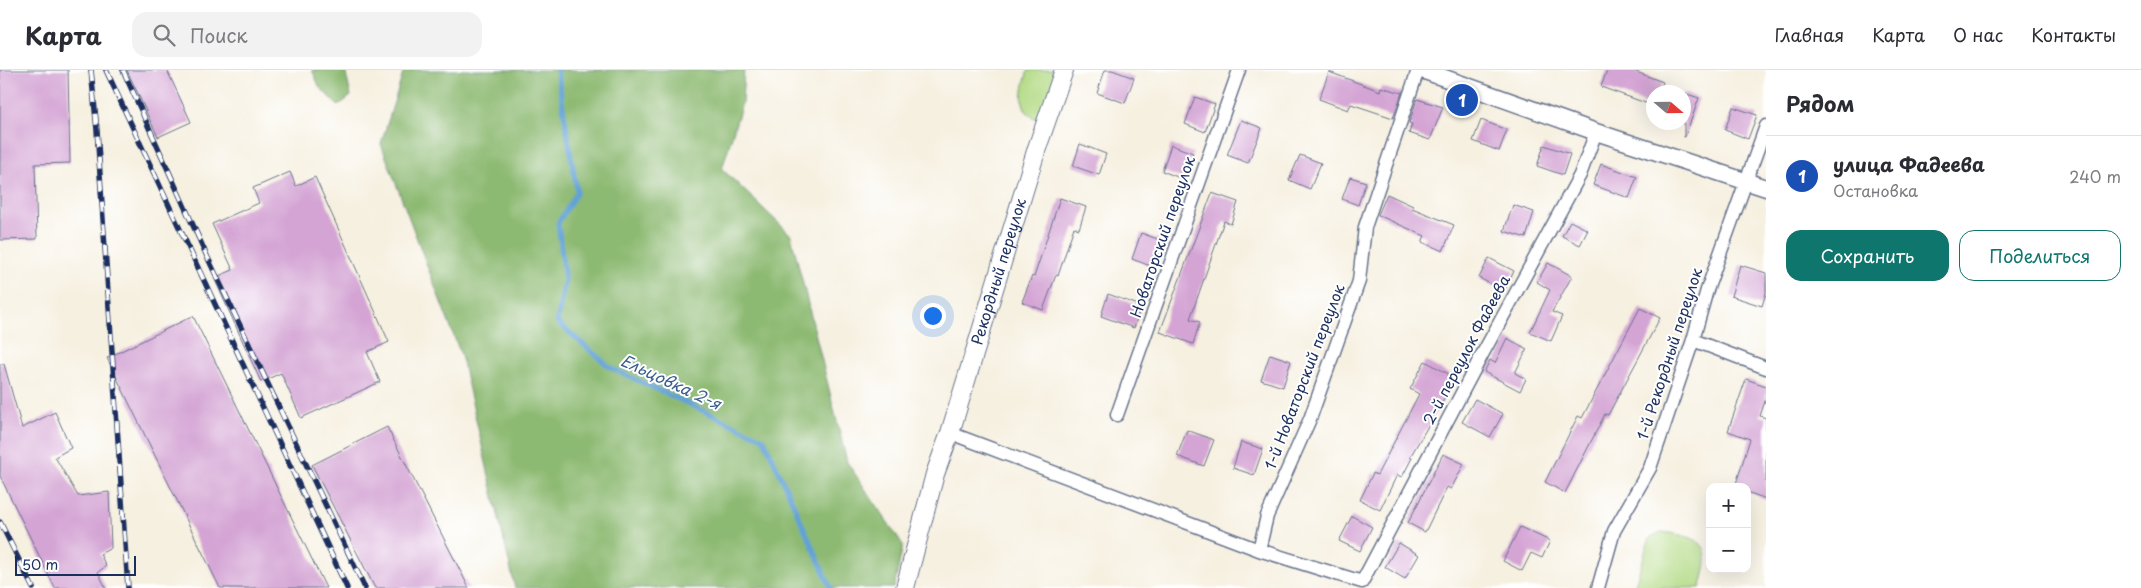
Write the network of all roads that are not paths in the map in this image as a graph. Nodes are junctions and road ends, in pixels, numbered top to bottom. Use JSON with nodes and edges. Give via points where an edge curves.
{"nodes":[{"id":1,"x":1064,"y":70,"type":"edge"},
{"id":2,"x":1240,"y":70,"type":"edge"},
{"id":3,"x":1418,"y":70,"type":"edge"},
{"id":4,"x":1422,"y":70,"type":"edge"},
{"id":5,"x":1766,"y":126,"type":"edge"},
{"id":6,"x":1596,"y":132,"type":"junction"},
{"id":7,"x":1746,"y":181,"type":"junction"},
{"id":8,"x":1766,"y":188,"type":"edge"},
{"id":9,"x":1693,"y":340,"type":"junction"},
{"id":10,"x":1766,"y":368,"type":"edge"},
{"id":11,"x":1118,"y":415,"type":"dead end"},
{"id":12,"x":950,"y":434,"type":"junction"},
{"id":13,"x":1259,"y":550,"type":"junction"},
{"id":14,"x":905,"y":588,"type":"edge"},
{"id":15,"x":1598,"y":588,"type":"edge"}],
"edges":[{"from":1,"to":12,"type":"main road","name":"Рекордный переулок"},
{"from":2,"to":11,"type":"street","name":"Новаторский переулок"},
{"from":3,"to":13,"type":"street","name":"1-й Новаторский переулок","via":[[1365,227],[1359,281],[1310,419],[1268,516]]},
{"from":4,"to":6,"type":"street"},
{"from":5,"to":7,"type":"street","name":"1-й Рекордный переулок"},
{"from":6,"to":7,"type":"street"},
{"from":6,"to":13,"type":"street","name":"2-й переулок Фадеева","via":[[1580,175],[1362,582]]},
{"from":7,"to":8,"type":"street"},
{"from":7,"to":9,"type":"street","name":"1-й Рекордный переулок","via":[[1707,290]]},
{"from":9,"to":10,"type":"street"},
{"from":9,"to":15,"type":"street","name":"1-й Рекордный переулок","via":[[1650,468],[1614,531]]},
{"from":12,"to":13,"type":"street"},
{"from":12,"to":14,"type":"main road","name":"Рекордный переулок","via":[[935,474]]}]}
